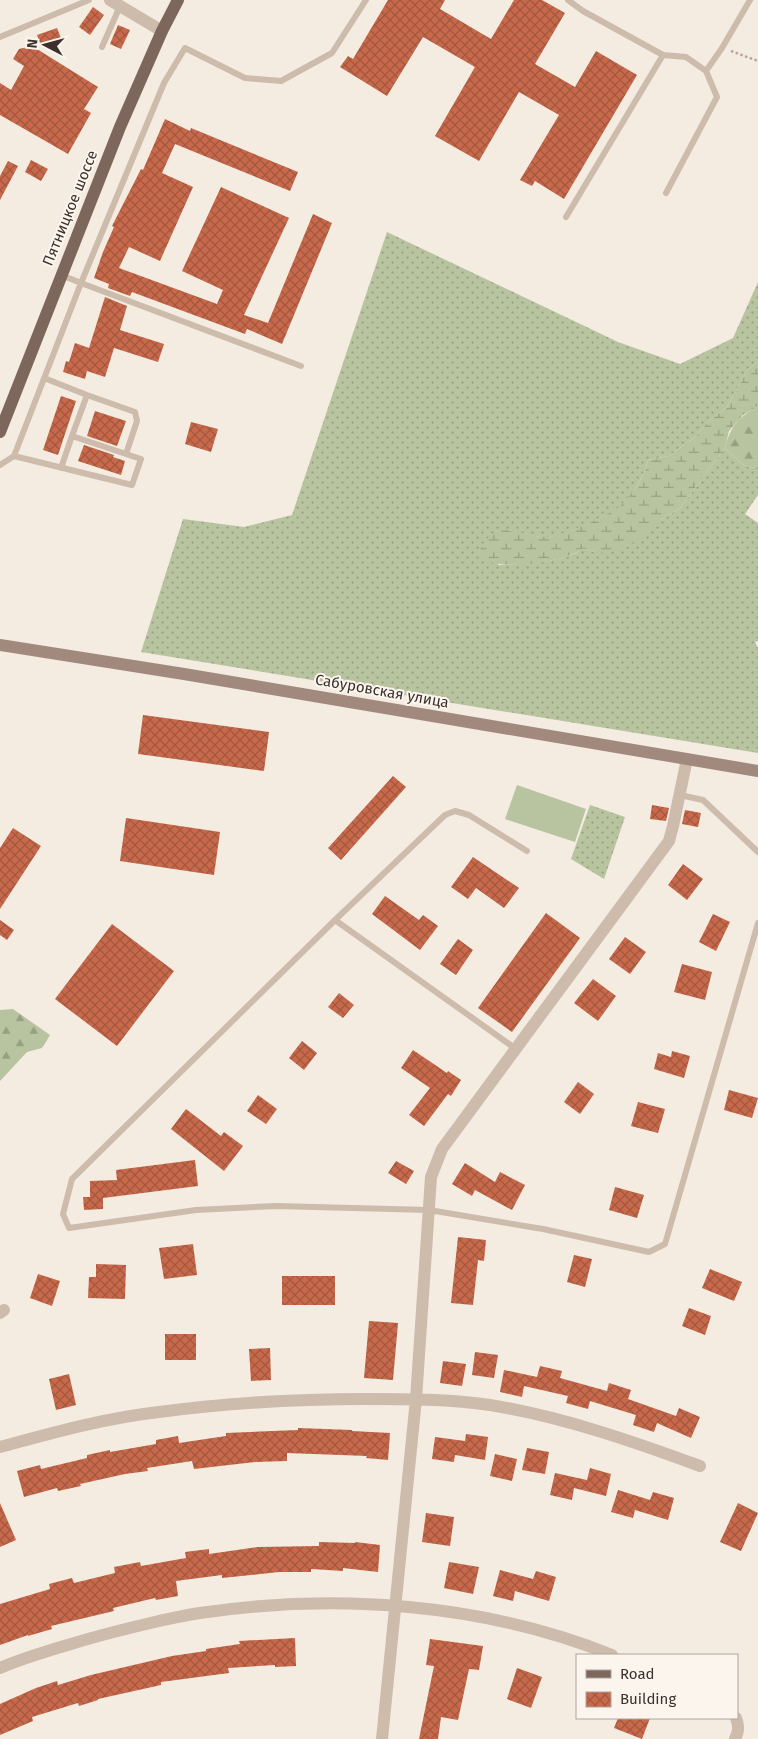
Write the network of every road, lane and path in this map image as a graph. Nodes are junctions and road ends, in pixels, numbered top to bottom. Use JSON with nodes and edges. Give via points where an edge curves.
{"nodes":[{"id":1,"x":89,"y":0,"type":"edge"},
{"id":2,"x":178,"y":0,"type":"edge"},
{"id":3,"x":366,"y":0,"type":"edge"},
{"id":4,"x":568,"y":0,"type":"edge"},
{"id":5,"x":750,"y":0,"type":"edge"},
{"id":6,"x":115,"y":3,"type":"edge"},
{"id":7,"x":162,"y":31,"type":"junction"},
{"id":8,"x":0,"y":37,"type":"edge"},
{"id":9,"x":102,"y":47,"type":"dead end"},
{"id":10,"x":722,"y":48,"type":"junction"},
{"id":11,"x":663,"y":54,"type":"junction"},
{"id":12,"x":758,"y":61,"type":"edge"},
{"id":13,"x":706,"y":71,"type":"junction"},
{"id":14,"x":666,"y":194,"type":"dead end"},
{"id":15,"x":566,"y":217,"type":"dead end"},
{"id":16,"x":61,"y":276,"type":"junction"},
{"id":17,"x":81,"y":283,"type":"junction"},
{"id":18,"x":301,"y":366,"type":"dead end"},
{"id":19,"x":44,"y":378,"type":"junction"},
{"id":20,"x":87,"y":395,"type":"junction"},
{"id":21,"x":0,"y":432,"type":"edge"},
{"id":22,"x":72,"y":436,"type":"junction"},
{"id":23,"x":126,"y":454,"type":"junction"},
{"id":24,"x":14,"y":456,"type":"junction"},
{"id":25,"x":0,"y":465,"type":"edge"},
{"id":26,"x":61,"y":468,"type":"junction"},
{"id":27,"x":0,"y":645,"type":"edge"},
{"id":28,"x":687,"y":759,"type":"junction"},
{"id":29,"x":758,"y":771,"type":"edge"},
{"id":30,"x":680,"y":795,"type":"junction"},
{"id":31,"x":527,"y":851,"type":"dead end"},
{"id":32,"x":758,"y":852,"type":"edge"},
{"id":33,"x":335,"y":920,"type":"junction"},
{"id":34,"x":758,"y":923,"type":"edge"},
{"id":35,"x":516,"y":1049,"type":"junction"},
{"id":36,"x":430,"y":1210,"type":"junction"},
{"id":37,"x":416,"y":1399,"type":"junction"},
{"id":38,"x":0,"y":1447,"type":"edge"},
{"id":39,"x":700,"y":1466,"type":"dead end"},
{"id":40,"x":394,"y":1606,"type":"junction"},
{"id":41,"x":609,"y":1654,"type":"edge"},
{"id":42,"x":0,"y":1668,"type":"edge"},
{"id":43,"x":736,"y":1719,"type":"edge"},
{"id":44,"x":382,"y":1739,"type":"edge"},
{"id":45,"x":735,"y":1739,"type":"edge"}],
"edges":[{"from":1,"to":8,"type":"lane"},
{"from":2,"to":7,"type":"main road","name":"Пятницкое шоссе"},
{"from":3,"to":17,"type":"lane","via":[[332,53],[282,81],[244,78],[186,48],[164,84]]},
{"from":4,"to":11,"type":"lane"},
{"from":5,"to":10,"type":"lane"},
{"from":6,"to":7,"type":"street"},
{"from":6,"to":9,"type":"lane"},
{"from":7,"to":16,"type":"main road","name":"Пятницкое шоссе"},
{"from":10,"to":12,"type":"path"},
{"from":10,"to":13,"type":"lane"},
{"from":11,"to":13,"type":"lane","via":[[686,57]]},
{"from":11,"to":15,"type":"lane"},
{"from":13,"to":14,"type":"lane","via":[[718,97]]},
{"from":16,"to":17,"type":"lane"},
{"from":16,"to":21,"type":"main road","name":"Пятницкое шоссе"},
{"from":17,"to":18,"type":"lane"},
{"from":17,"to":19,"type":"lane"},
{"from":19,"to":20,"type":"lane"},
{"from":19,"to":24,"type":"lane"},
{"from":20,"to":22,"type":"lane"},
{"from":20,"to":23,"type":"lane","via":[[135,412],[137,421]]},
{"from":22,"to":23,"type":"lane"},
{"from":22,"to":26,"type":"lane"},
{"from":23,"to":26,"type":"lane","via":[[141,459],[132,485]]},
{"from":24,"to":25,"type":"lane"},
{"from":24,"to":26,"type":"lane"},
{"from":27,"to":28,"type":"street","name":"Сабуровская улица"},
{"from":28,"to":29,"type":"street","name":"Сабуровская улица"},
{"from":28,"to":30,"type":"street"},
{"from":30,"to":32,"type":"lane","via":[[703,800]]},
{"from":30,"to":35,"type":"street","via":[[669,841]]},
{"from":31,"to":33,"type":"lane","via":[[468,815],[455,811],[445,815]]},
{"from":33,"to":35,"type":"lane"},
{"from":33,"to":36,"type":"lane","via":[[72,1179],[63,1214],[69,1228],[196,1210],[276,1206]]},
{"from":34,"to":36,"type":"lane","via":[[665,1244],[649,1252],[543,1229]]},
{"from":35,"to":36,"type":"street","via":[[442,1149],[432,1177]]},
{"from":36,"to":37,"type":"street"},
{"from":37,"to":38,"type":"street","via":[[327,1399],[157,1412],[87,1424]]},
{"from":37,"to":39,"type":"street","via":[[489,1405],[573,1423]]},
{"from":37,"to":40,"type":"street"},
{"from":40,"to":41,"type":"street","via":[[516,1625]]},
{"from":40,"to":42,"type":"street","via":[[290,1604],[199,1613],[105,1633]]},
{"from":40,"to":44,"type":"street"},
{"from":43,"to":45,"type":"street","via":[[739,1725]]}]}
